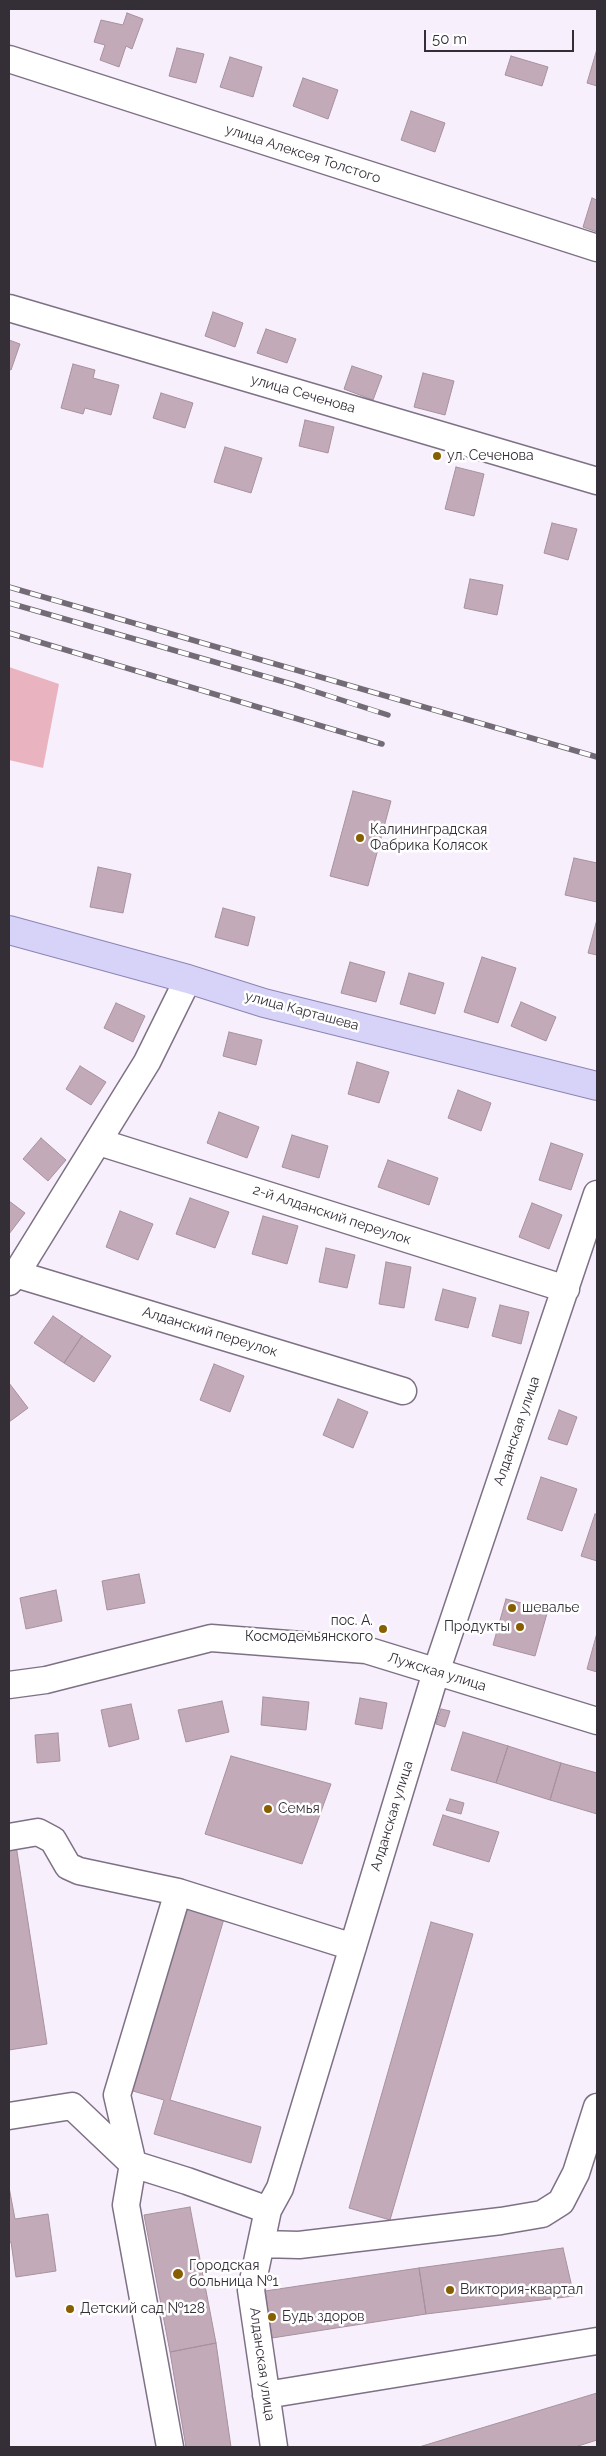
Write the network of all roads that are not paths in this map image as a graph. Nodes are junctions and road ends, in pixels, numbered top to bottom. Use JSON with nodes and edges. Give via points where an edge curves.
{"nodes":[{"id":1,"x":9,"y":59,"type":"edge"},
{"id":2,"x":597,"y":248,"type":"edge"},
{"id":3,"x":9,"y":308,"type":"edge"},
{"id":4,"x":597,"y":481,"type":"edge"},
{"id":5,"x":9,"y":930,"type":"edge"},
{"id":6,"x":188,"y":979,"type":"junction"},
{"id":7,"x":597,"y":1086,"type":"edge"},
{"id":8,"x":99,"y":1142,"type":"junction"},
{"id":9,"x":597,"y":1194,"type":"edge"},
{"id":10,"x":13,"y":1278,"type":"edge"},
{"id":11,"x":566,"y":1289,"type":"junction"},
{"id":12,"x":403,"y":1391,"type":"dead end"},
{"id":13,"x":436,"y":1672,"type":"junction"},
{"id":14,"x":9,"y":1685,"type":"edge"},
{"id":15,"x":597,"y":1721,"type":"edge"},
{"id":16,"x":9,"y":1837,"type":"edge"},
{"id":17,"x":178,"y":1892,"type":"junction"},
{"id":18,"x":353,"y":1947,"type":"junction"},
{"id":19,"x":597,"y":2107,"type":"edge"},
{"id":20,"x":9,"y":2116,"type":"edge"},
{"id":21,"x":133,"y":2164,"type":"junction"},
{"id":22,"x":268,"y":2210,"type":"junction"},
{"id":23,"x":261,"y":2244,"type":"junction"},
{"id":24,"x":597,"y":2342,"type":"edge"},
{"id":25,"x":266,"y":2395,"type":"junction"},
{"id":26,"x":170,"y":2447,"type":"edge"},
{"id":27,"x":274,"y":2447,"type":"edge"}],
"edges":[{"from":1,"to":2,"type":"street","name":"улица Алексея Толстого"},
{"from":3,"to":4,"type":"street","name":"улица Сеченова"},
{"from":5,"to":6,"type":"main road","name":"улица Карташева"},
{"from":6,"to":7,"type":"main road","name":"улица Карташева","via":[[264,1003]]},
{"from":6,"to":8,"type":"street","via":[[147,1062]]},
{"from":8,"to":10,"type":"street"},
{"from":8,"to":11,"type":"street","name":"2-й Алданский переулок"},
{"from":9,"to":11,"type":"street","name":"Алданская улица"},
{"from":10,"to":12,"type":"street","name":"Алданский переулок"},
{"from":11,"to":13,"type":"street","name":"Алданская улица"},
{"from":13,"to":14,"type":"street","name":"Лужская улица","via":[[366,1650],[211,1638],[46,1680]]},
{"from":13,"to":15,"type":"street","name":"Лужская улица"},
{"from":13,"to":18,"type":"street","name":"Алданская улица"},
{"from":16,"to":17,"type":"street","via":[[38,1832],[53,1840],[68,1866]]},
{"from":17,"to":18,"type":"street"},
{"from":17,"to":21,"type":"street","via":[[117,2095]]},
{"from":18,"to":22,"type":"street","name":"Алданская улица","via":[[280,2188]]},
{"from":19,"to":23,"type":"street","via":[[576,2173],[565,2195],[561,2202],[542,2214],[299,2245]]},
{"from":20,"to":21,"type":"street","via":[[72,2106]]},
{"from":21,"to":22,"type":"street"},
{"from":21,"to":26,"type":"street","via":[[126,2205]]},
{"from":22,"to":23,"type":"street","name":"Алданская улица"},
{"from":23,"to":25,"type":"street","name":"Алданская улица","via":[[251,2290]]},
{"from":24,"to":25,"type":"street"},
{"from":25,"to":27,"type":"street","name":"Алданская улица"}]}
